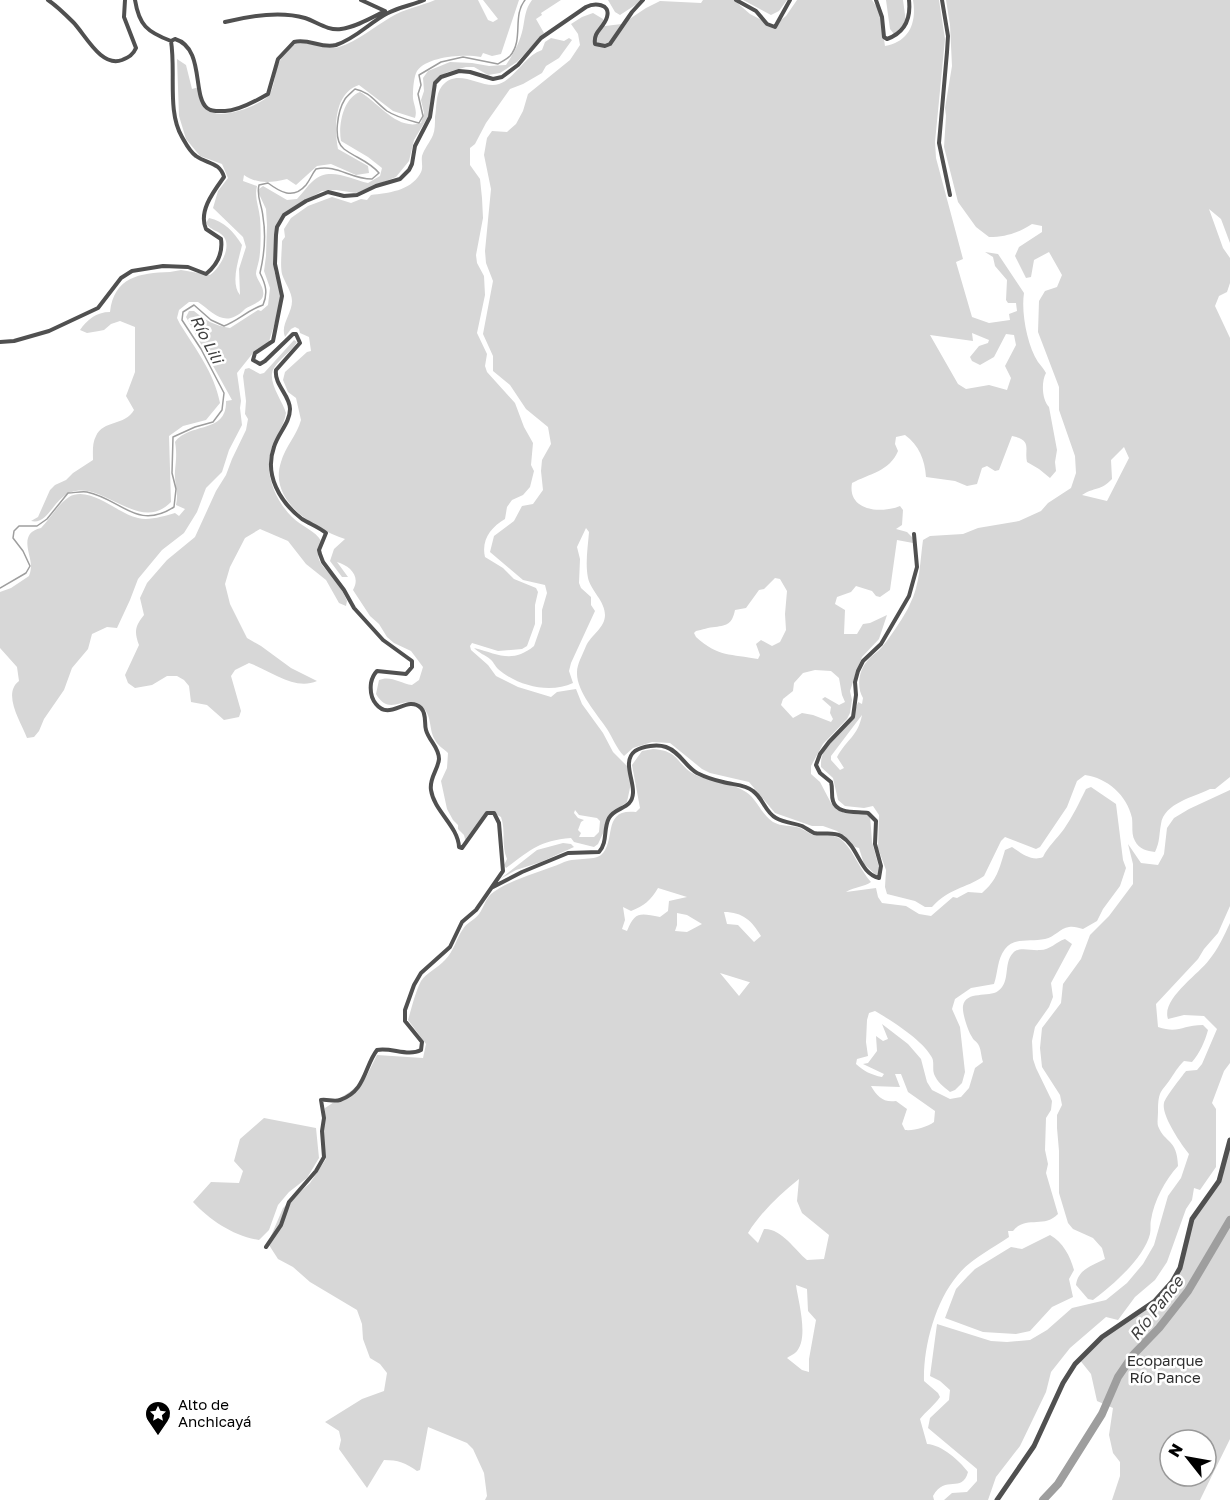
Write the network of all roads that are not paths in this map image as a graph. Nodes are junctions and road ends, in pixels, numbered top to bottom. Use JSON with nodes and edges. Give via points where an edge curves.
{"nodes":[{"id":1,"x":48,"y":0,"type":"edge"},
{"id":2,"x":125,"y":0,"type":"edge"},
{"id":3,"x":135,"y":0,"type":"edge"},
{"id":4,"x":361,"y":0,"type":"edge"},
{"id":5,"x":424,"y":0,"type":"edge"},
{"id":6,"x":643,"y":0,"type":"edge"},
{"id":7,"x":736,"y":0,"type":"edge"},
{"id":8,"x":790,"y":0,"type":"edge"},
{"id":9,"x":876,"y":0,"type":"edge"},
{"id":10,"x":909,"y":0,"type":"edge"},
{"id":11,"x":942,"y":0,"type":"edge"},
{"id":12,"x":386,"y":12,"type":"junction"},
{"id":13,"x":225,"y":22,"type":"dead end"},
{"id":14,"x":171,"y":41,"type":"junction"},
{"id":15,"x":950,"y":195,"type":"dead end"},
{"id":16,"x":0,"y":342,"type":"edge"},
{"id":17,"x":914,"y":534,"type":"dead end"},
{"id":18,"x":491,"y":889,"type":"junction"},
{"id":19,"x":1230,"y":1140,"type":"edge"},
{"id":20,"x":266,"y":1247,"type":"dead end"},
{"id":21,"x":997,"y":1500,"type":"edge"}],
"edges":[{"from":1,"to":2,"type":"street","via":[[106,59],[116,62],[130,56],[136,48],[124,17]]},
{"from":3,"to":14,"type":"street","via":[[139,18],[149,31]]},
{"from":4,"to":12,"type":"street"},
{"from":5,"to":12,"type":"street"},
{"from":6,"to":18,"type":"street","via":[[605,46],[595,44],[595,36],[608,13],[605,7],[593,4],[541,38],[502,77],[493,80],[459,71],[441,77],[435,83],[430,117],[414,146],[412,164],[405,175],[357,195],[328,192],[284,215],[276,235],[275,264],[282,296],[273,341],[253,357],[260,364],[293,334],[298,337],[300,343],[276,370],[290,411],[273,449],[271,473],[281,499],[326,533],[320,554],[354,608],[383,640],[412,661],[406,674],[377,671],[370,690],[378,708],[385,712],[407,705],[420,707],[424,712],[426,732],[439,757],[431,791],[458,837],[460,848],[487,813],[494,813],[497,818],[504,866]]},
{"from":7,"to":8,"type":"street","via":[[756,11],[771,27],[775,27]]},
{"from":9,"to":10,"type":"street","via":[[887,39],[907,24]]},
{"from":11,"to":15,"type":"street","via":[[948,36],[939,143]]},
{"from":12,"to":13,"type":"street","via":[[339,30],[306,18],[286,16]]},
{"from":12,"to":14,"type":"street","via":[[364,32],[338,44],[294,42],[278,59],[268,94],[231,111],[207,109],[191,53],[179,40]]},
{"from":14,"to":16,"type":"street","via":[[175,122],[193,154],[214,163],[224,173],[203,215],[206,229],[222,243],[214,266],[206,274],[188,267],[132,271],[121,278],[102,306],[49,331]]},
{"from":17,"to":18,"type":"street","via":[[917,567],[909,596],[881,644],[858,671],[853,717],[825,748],[816,765],[819,773],[831,782],[836,805],[846,812],[868,813],[876,821],[879,878],[867,873],[856,852],[841,836],[814,832],[777,818],[749,788],[700,774],[668,748],[650,746],[636,750],[630,757],[627,764],[632,801],[609,818],[605,843],[599,852],[568,853]]},
{"from":18,"to":20,"type":"street","via":[[462,922],[450,947],[421,973],[414,985],[404,1015],[407,1026],[422,1042],[421,1050],[377,1050],[363,1082],[350,1095],[334,1101],[321,1100],[324,1157],[289,1202],[281,1225]]},
{"from":19,"to":21,"type":"street","via":[[1219,1181],[1192,1219],[1180,1268],[1172,1282],[1155,1301],[1110,1331],[1075,1364],[1034,1446]]}]}
